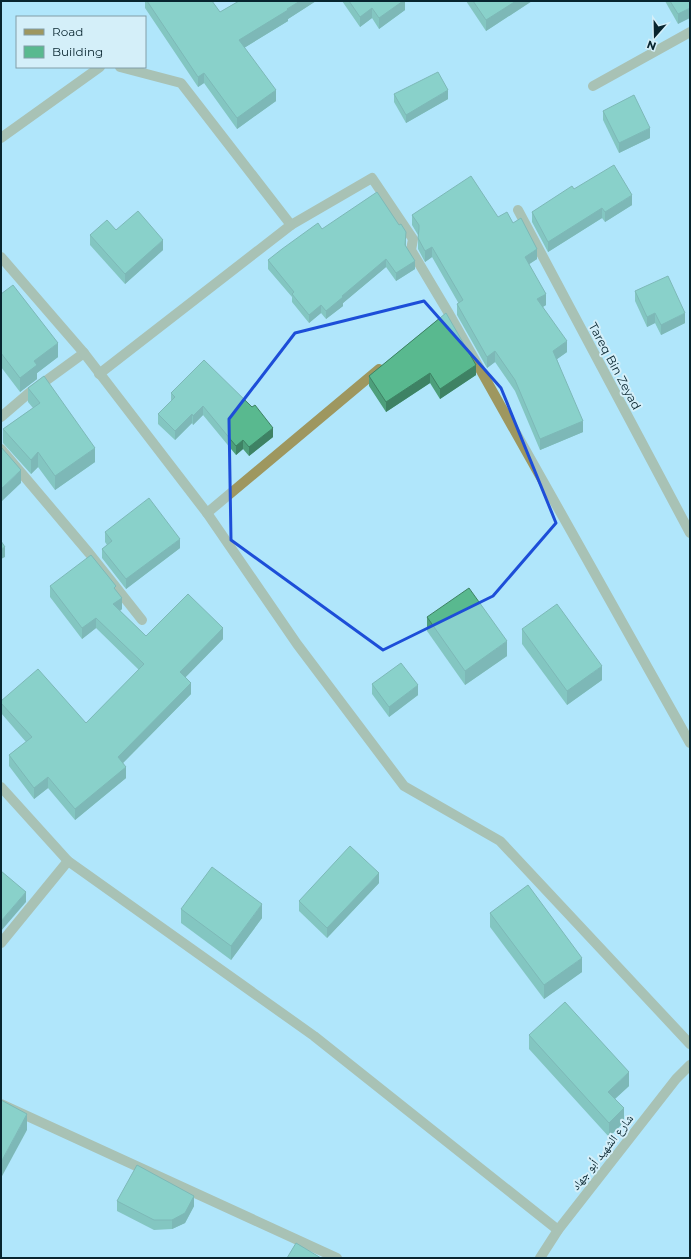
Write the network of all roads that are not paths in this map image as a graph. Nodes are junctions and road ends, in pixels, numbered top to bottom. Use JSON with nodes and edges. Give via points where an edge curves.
{"nodes":[{"id":1,"x":690,"y":32,"type":"edge"},
{"id":2,"x":99,"y":68,"type":"edge"},
{"id":3,"x":124,"y":68,"type":"edge"},
{"id":4,"x":593,"y":86,"type":"dead end"},
{"id":5,"x":1,"y":138,"type":"edge"},
{"id":6,"x":518,"y":210,"type":"dead end"},
{"id":7,"x":291,"y":225,"type":"junction"},
{"id":8,"x":1,"y":256,"type":"edge"},
{"id":9,"x":84,"y":353,"type":"junction"},
{"id":10,"x":388,"y":362,"type":"edge"},
{"id":11,"x":99,"y":374,"type":"junction"},
{"id":12,"x":1,"y":417,"type":"edge"},
{"id":13,"x":1,"y":449,"type":"edge"},
{"id":14,"x":207,"y":513,"type":"junction"},
{"id":15,"x":690,"y":533,"type":"edge"},
{"id":16,"x":142,"y":620,"type":"dead end"},
{"id":17,"x":690,"y":743,"type":"edge"},
{"id":18,"x":1,"y":786,"type":"edge"},
{"id":19,"x":68,"y":861,"type":"junction"},
{"id":20,"x":1,"y":943,"type":"edge"},
{"id":21,"x":690,"y":1044,"type":"edge"},
{"id":22,"x":690,"y":1065,"type":"edge"},
{"id":23,"x":1,"y":1104,"type":"edge"},
{"id":24,"x":558,"y":1230,"type":"junction"},
{"id":25,"x":337,"y":1258,"type":"edge"},
{"id":26,"x":540,"y":1258,"type":"edge"}],
"edges":[{"from":1,"to":4,"type":"street"},
{"from":2,"to":5,"type":"street"},
{"from":3,"to":7,"type":"street","via":[[181,83]]},
{"from":6,"to":15,"type":"street","name":"Tareq Bin Zeyad"},
{"from":7,"to":11,"type":"street"},
{"from":7,"to":17,"type":"street","via":[[372,178],[413,239],[411,250],[445,314]]},
{"from":8,"to":9,"type":"street"},
{"from":9,"to":11,"type":"street"},
{"from":9,"to":12,"type":"street"},
{"from":10,"to":14,"type":"street"},
{"from":11,"to":14,"type":"street"},
{"from":13,"to":16,"type":"street"},
{"from":14,"to":21,"type":"street","via":[[297,644],[404,786],[500,841]]},
{"from":18,"to":19,"type":"street"},
{"from":19,"to":20,"type":"street"},
{"from":19,"to":24,"type":"street","via":[[314,1036]]},
{"from":22,"to":24,"type":"street","name":"شارع الشهيد أبو جهاد","via":[[676,1078]]},
{"from":23,"to":25,"type":"street"},
{"from":24,"to":26,"type":"street","name":"شارع الشهيد أبو جهاد"}]}
